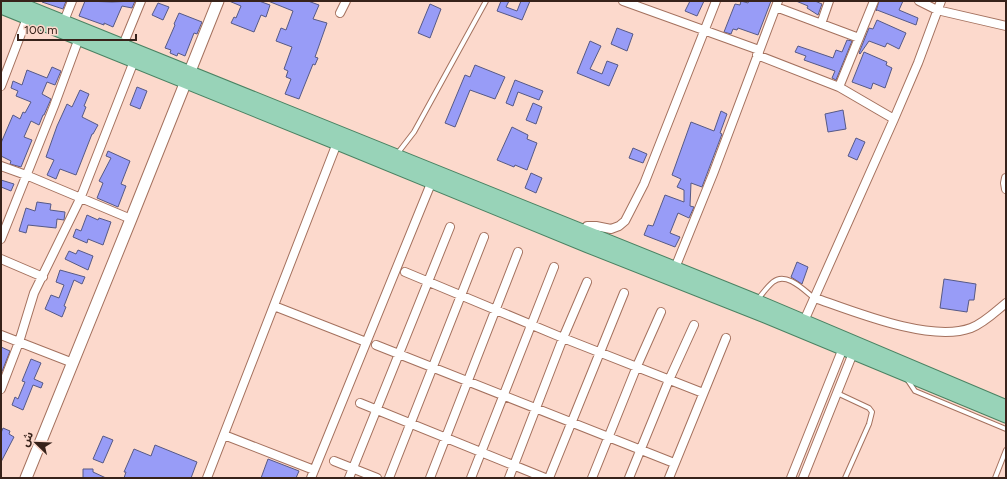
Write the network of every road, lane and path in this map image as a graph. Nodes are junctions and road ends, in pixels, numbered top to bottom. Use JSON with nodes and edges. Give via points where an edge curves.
{"nodes":[{"id":1,"x":12,"y":1,"type":"edge"},
{"id":2,"x":72,"y":1,"type":"edge"},
{"id":3,"x":141,"y":1,"type":"edge"},
{"id":4,"x":218,"y":1,"type":"edge"},
{"id":5,"x":346,"y":1,"type":"edge"},
{"id":6,"x":486,"y":1,"type":"edge"},
{"id":7,"x":623,"y":1,"type":"edge"},
{"id":8,"x":716,"y":1,"type":"edge"},
{"id":9,"x":829,"y":1,"type":"edge"},
{"id":10,"x":874,"y":1,"type":"edge"},
{"id":11,"x":919,"y":1,"type":"edge"},
{"id":12,"x":941,"y":1,"type":"edge"},
{"id":13,"x":777,"y":4,"type":"edge"},
{"id":14,"x":1,"y":7,"type":"edge"},
{"id":15,"x":937,"y":10,"type":"junction"},
{"id":16,"x":340,"y":12,"type":"dead end"},
{"id":17,"x":27,"y":18,"type":"junction"},
{"id":18,"x":64,"y":21,"type":"junction"},
{"id":19,"x":821,"y":24,"type":"junction"},
{"id":20,"x":1006,"y":26,"type":"edge"},
{"id":21,"x":705,"y":32,"type":"junction"},
{"id":22,"x":79,"y":38,"type":"junction"},
{"id":23,"x":858,"y":38,"type":"junction"},
{"id":24,"x":123,"y":45,"type":"junction"},
{"id":25,"x":758,"y":53,"type":"junction"},
{"id":26,"x":134,"y":60,"type":"junction"},
{"id":27,"x":187,"y":77,"type":"junction"},
{"id":28,"x":1,"y":86,"type":"edge"},
{"id":29,"x":839,"y":87,"type":"junction"},
{"id":30,"x":894,"y":119,"type":"junction"},
{"id":31,"x":337,"y":142,"type":"junction"},
{"id":32,"x":396,"y":155,"type":"junction"},
{"id":33,"x":1,"y":166,"type":"edge"},
{"id":34,"x":26,"y":175,"type":"junction"},
{"id":35,"x":1006,"y":178,"type":"edge"},
{"id":36,"x":432,"y":181,"type":"junction"},
{"id":37,"x":1006,"y":189,"type":"edge"},
{"id":38,"x":80,"y":199,"type":"junction"},
{"id":39,"x":131,"y":220,"type":"junction"},
{"id":40,"x":450,"y":227,"type":"dead end"},
{"id":41,"x":484,"y":237,"type":"dead end"},
{"id":42,"x":583,"y":238,"type":"junction"},
{"id":43,"x":1,"y":239,"type":"edge"},
{"id":44,"x":518,"y":252,"type":"dead end"},
{"id":45,"x":1,"y":259,"type":"edge"},
{"id":46,"x":554,"y":267,"type":"dead end"},
{"id":47,"x":675,"y":268,"type":"junction"},
{"id":48,"x":405,"y":272,"type":"dead end"},
{"id":49,"x":43,"y":277,"type":"junction"},
{"id":50,"x":428,"y":282,"type":"junction"},
{"id":51,"x":587,"y":282,"type":"dead end"},
{"id":52,"x":624,"y":293,"type":"dead end"},
{"id":53,"x":460,"y":296,"type":"junction"},
{"id":54,"x":815,"y":298,"type":"junction"},
{"id":55,"x":756,"y":301,"type":"junction"},
{"id":56,"x":1006,"y":304,"type":"edge"},
{"id":57,"x":274,"y":306,"type":"junction"},
{"id":58,"x":495,"y":310,"type":"junction"},
{"id":59,"x":661,"y":312,"type":"dead end"},
{"id":60,"x":804,"y":321,"type":"junction"},
{"id":61,"x":532,"y":324,"type":"junction"},
{"id":62,"x":694,"y":325,"type":"dead end"},
{"id":63,"x":1,"y":335,"type":"edge"},
{"id":64,"x":563,"y":338,"type":"junction"},
{"id":65,"x":726,"y":338,"type":"dead end"},
{"id":66,"x":19,"y":342,"type":"junction"},
{"id":67,"x":366,"y":342,"type":"junction"},
{"id":68,"x":376,"y":345,"type":"dead end"},
{"id":69,"x":848,"y":351,"type":"junction"},
{"id":70,"x":600,"y":352,"type":"junction"},
{"id":71,"x":398,"y":354,"type":"junction"},
{"id":72,"x":73,"y":362,"type":"junction"},
{"id":73,"x":637,"y":366,"type":"junction"},
{"id":74,"x":433,"y":368,"type":"junction"},
{"id":75,"x":903,"y":372,"type":"junction"},
{"id":76,"x":669,"y":380,"type":"junction"},
{"id":77,"x":468,"y":382,"type":"junction"},
{"id":78,"x":1,"y":389,"type":"edge"},
{"id":79,"x":703,"y":393,"type":"junction"},
{"id":80,"x":837,"y":393,"type":"junction"},
{"id":81,"x":503,"y":395,"type":"junction"},
{"id":82,"x":360,"y":402,"type":"dead end"},
{"id":83,"x":1006,"y":406,"type":"edge"},
{"id":84,"x":537,"y":408,"type":"junction"},
{"id":85,"x":377,"y":410,"type":"junction"},
{"id":86,"x":1006,"y":416,"type":"edge"},
{"id":87,"x":571,"y":422,"type":"junction"},
{"id":88,"x":411,"y":423,"type":"junction"},
{"id":89,"x":1006,"y":429,"type":"edge"},
{"id":90,"x":224,"y":435,"type":"junction"},
{"id":91,"x":445,"y":437,"type":"junction"},
{"id":92,"x":608,"y":438,"type":"junction"},
{"id":93,"x":640,"y":450,"type":"junction"},
{"id":94,"x":1006,"y":450,"type":"edge"},
{"id":95,"x":481,"y":452,"type":"junction"},
{"id":96,"x":334,"y":461,"type":"dead end"},
{"id":97,"x":674,"y":463,"type":"junction"},
{"id":98,"x":514,"y":465,"type":"junction"},
{"id":99,"x":353,"y":469,"type":"junction"},
{"id":100,"x":313,"y":474,"type":"edge"},
{"id":101,"x":26,"y":478,"type":"edge"},
{"id":102,"x":207,"y":478,"type":"edge"},
{"id":103,"x":349,"y":478,"type":"edge"},
{"id":104,"x":377,"y":478,"type":"edge"},
{"id":105,"x":389,"y":478,"type":"edge"},
{"id":106,"x":430,"y":478,"type":"edge"},
{"id":107,"x":471,"y":478,"type":"edge"},
{"id":108,"x":509,"y":478,"type":"edge"},
{"id":109,"x":545,"y":478,"type":"edge"},
{"id":110,"x":549,"y":478,"type":"edge"},
{"id":111,"x":592,"y":478,"type":"edge"},
{"id":112,"x":629,"y":478,"type":"edge"},
{"id":113,"x":669,"y":478,"type":"edge"},
{"id":114,"x":791,"y":478,"type":"edge"},
{"id":115,"x":804,"y":478,"type":"edge"},
{"id":116,"x":845,"y":478,"type":"edge"},
{"id":117,"x":995,"y":478,"type":"edge"}],
"edges":[{"from":1,"to":18,"type":"main road"},
{"from":2,"to":18,"type":"street"},
{"from":3,"to":24,"type":"street"},
{"from":4,"to":27,"type":"street"},
{"from":5,"to":16,"type":"street"},
{"from":6,"to":32,"type":"lane","via":[[414,132]]},
{"from":7,"to":21,"type":"street"},
{"from":8,"to":21,"type":"street"},
{"from":9,"to":19,"type":"street"},
{"from":10,"to":23,"type":"street"},
{"from":11,"to":15,"type":"street"},
{"from":12,"to":15,"type":"street"},
{"from":13,"to":19,"type":"street"},
{"from":13,"to":25,"type":"street"},
{"from":14,"to":17,"type":"main road"},
{"from":15,"to":20,"type":"street"},
{"from":15,"to":30,"type":"street"},
{"from":17,"to":22,"type":"main road"},
{"from":17,"to":28,"type":"street"},
{"from":18,"to":24,"type":"main road"},
{"from":19,"to":23,"type":"street"},
{"from":21,"to":25,"type":"street"},
{"from":21,"to":42,"type":"street","via":[[644,184],[625,221],[611,229],[587,226]]},
{"from":22,"to":26,"type":"main road"},
{"from":22,"to":34,"type":"street"},
{"from":23,"to":29,"type":"street"},
{"from":24,"to":27,"type":"main road"},
{"from":25,"to":29,"type":"street"},
{"from":25,"to":47,"type":"street"},
{"from":26,"to":27,"type":"main road"},
{"from":26,"to":38,"type":"street"},
{"from":27,"to":31,"type":"main road"},
{"from":27,"to":32,"type":"main road"},
{"from":27,"to":39,"type":"street"},
{"from":29,"to":30,"type":"street"},
{"from":30,"to":54,"type":"street"},
{"from":31,"to":36,"type":"main road"},
{"from":31,"to":57,"type":"street"},
{"from":32,"to":42,"type":"main road"},
{"from":33,"to":34,"type":"street"},
{"from":34,"to":38,"type":"street"},
{"from":34,"to":43,"type":"street"},
{"from":35,"to":37,"type":"street"},
{"from":36,"to":42,"type":"main road"},
{"from":36,"to":67,"type":"street"},
{"from":38,"to":39,"type":"street"},
{"from":38,"to":49,"type":"street"},
{"from":39,"to":72,"type":"street"},
{"from":40,"to":50,"type":"street"},
{"from":41,"to":53,"type":"street"},
{"from":42,"to":47,"type":"main road"},
{"from":42,"to":69,"type":"main road"},
{"from":44,"to":58,"type":"street"},
{"from":45,"to":49,"type":"street"},
{"from":46,"to":61,"type":"street"},
{"from":47,"to":55,"type":"main road"},
{"from":48,"to":50,"type":"street"},
{"from":49,"to":66,"type":"street","via":[[34,293]]},
{"from":50,"to":53,"type":"street"},
{"from":50,"to":71,"type":"street"},
{"from":51,"to":64,"type":"street"},
{"from":52,"to":70,"type":"street"},
{"from":53,"to":58,"type":"street"},
{"from":53,"to":74,"type":"street"},
{"from":54,"to":55,"type":"lane","via":[[794,282],[782,278],[774,281]]},
{"from":54,"to":56,"type":"street","via":[[874,319],[943,333],[972,328]]},
{"from":54,"to":60,"type":"street"},
{"from":55,"to":60,"type":"main road"},
{"from":57,"to":67,"type":"street"},
{"from":57,"to":90,"type":"street"},
{"from":58,"to":61,"type":"street"},
{"from":58,"to":77,"type":"street"},
{"from":59,"to":73,"type":"street"},
{"from":60,"to":83,"type":"main road"},
{"from":61,"to":64,"type":"street"},
{"from":61,"to":81,"type":"street"},
{"from":62,"to":76,"type":"street"},
{"from":63,"to":66,"type":"street"},
{"from":64,"to":70,"type":"street"},
{"from":64,"to":84,"type":"street"},
{"from":65,"to":79,"type":"street"},
{"from":66,"to":72,"type":"street"},
{"from":66,"to":78,"type":"street"},
{"from":67,"to":100,"type":"street"},
{"from":68,"to":71,"type":"street"},
{"from":69,"to":75,"type":"main road"},
{"from":69,"to":80,"type":"street"},
{"from":69,"to":114,"type":"street"},
{"from":70,"to":73,"type":"street"},
{"from":70,"to":87,"type":"street"},
{"from":71,"to":74,"type":"street"},
{"from":71,"to":85,"type":"street"},
{"from":72,"to":101,"type":"street"},
{"from":73,"to":76,"type":"street"},
{"from":73,"to":92,"type":"street"},
{"from":74,"to":77,"type":"street"},
{"from":74,"to":88,"type":"street"},
{"from":75,"to":86,"type":"main road"},
{"from":75,"to":89,"type":"lane","via":[[915,391]]},
{"from":76,"to":79,"type":"street"},
{"from":76,"to":93,"type":"street"},
{"from":77,"to":81,"type":"street"},
{"from":77,"to":91,"type":"street"},
{"from":79,"to":97,"type":"street"},
{"from":80,"to":115,"type":"street"},
{"from":80,"to":116,"type":"lane","via":[[869,408],[872,412]]},
{"from":81,"to":84,"type":"street"},
{"from":81,"to":95,"type":"street"},
{"from":82,"to":85,"type":"street"},
{"from":84,"to":87,"type":"street"},
{"from":84,"to":98,"type":"street"},
{"from":85,"to":88,"type":"street"},
{"from":85,"to":99,"type":"street"},
{"from":87,"to":92,"type":"street"},
{"from":87,"to":110,"type":"street"},
{"from":88,"to":91,"type":"street"},
{"from":88,"to":105,"type":"street"},
{"from":90,"to":100,"type":"street"},
{"from":90,"to":102,"type":"street"},
{"from":91,"to":95,"type":"street"},
{"from":91,"to":106,"type":"street"},
{"from":92,"to":93,"type":"street"},
{"from":92,"to":111,"type":"street"},
{"from":93,"to":97,"type":"street"},
{"from":93,"to":112,"type":"street"},
{"from":94,"to":117,"type":"lane"},
{"from":95,"to":98,"type":"street"},
{"from":95,"to":107,"type":"street"},
{"from":96,"to":99,"type":"street"},
{"from":97,"to":113,"type":"street"},
{"from":98,"to":108,"type":"street"},
{"from":98,"to":109,"type":"street"},
{"from":99,"to":103,"type":"street"},
{"from":99,"to":104,"type":"street"}]}
